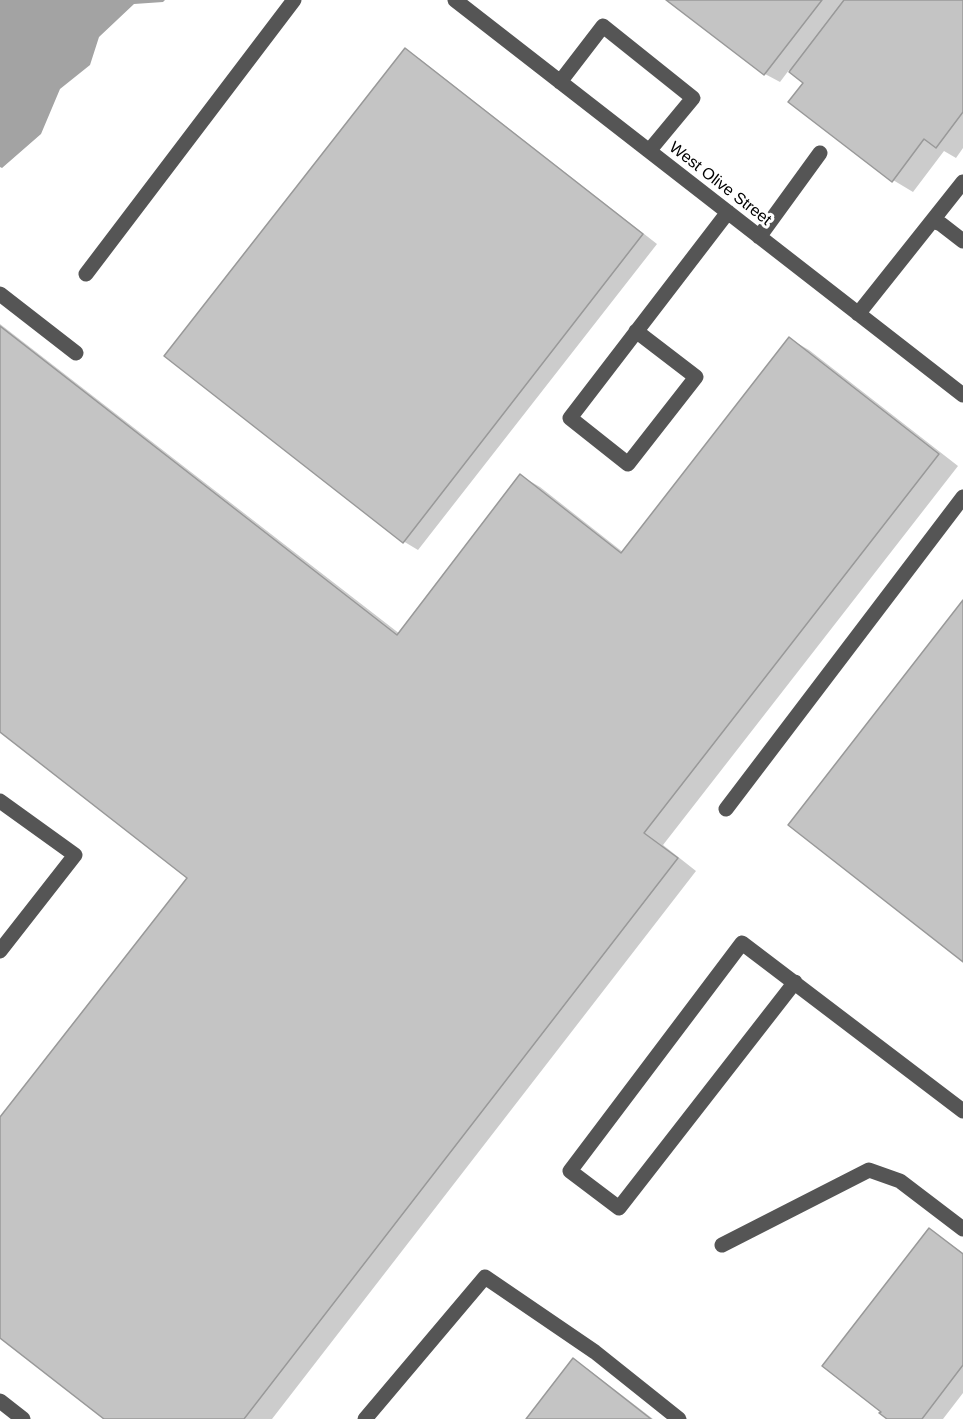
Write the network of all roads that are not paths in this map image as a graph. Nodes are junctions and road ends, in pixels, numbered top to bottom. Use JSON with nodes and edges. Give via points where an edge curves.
{"nodes":[{"id":1,"x":294,"y":0,"type":"edge"},
{"id":2,"x":455,"y":0,"type":"edge"},
{"id":3,"x":560,"y":82,"type":"junction"},
{"id":4,"x":649,"y":152,"type":"junction"},
{"id":5,"x":820,"y":153,"type":"dead end"},
{"id":6,"x":963,"y":182,"type":"edge"},
{"id":7,"x":728,"y":212,"type":"junction"},
{"id":8,"x":932,"y":221,"type":"junction"},
{"id":9,"x":759,"y":237,"type":"junction"},
{"id":10,"x":963,"y":241,"type":"edge"},
{"id":11,"x":86,"y":274,"type":"dead end"},
{"id":12,"x":0,"y":294,"type":"edge"},
{"id":13,"x":858,"y":314,"type":"junction"},
{"id":14,"x":636,"y":331,"type":"junction"},
{"id":15,"x":76,"y":354,"type":"dead end"},
{"id":16,"x":963,"y":395,"type":"edge"},
{"id":17,"x":963,"y":496,"type":"edge"},
{"id":18,"x":0,"y":801,"type":"edge"},
{"id":19,"x":726,"y":809,"type":"dead end"},
{"id":20,"x":0,"y":951,"type":"edge"},
{"id":21,"x":795,"y":982,"type":"junction"},
{"id":22,"x":963,"y":1111,"type":"edge"},
{"id":23,"x":963,"y":1229,"type":"edge"},
{"id":24,"x":722,"y":1245,"type":"dead end"},
{"id":25,"x":0,"y":1401,"type":"edge"},
{"id":26,"x":23,"y":1419,"type":"edge"},
{"id":27,"x":365,"y":1419,"type":"edge"},
{"id":28,"x":680,"y":1419,"type":"edge"}],
"edges":[{"from":1,"to":11,"type":"street"},
{"from":2,"to":3,"type":"street","name":"West Olive Street"},
{"from":3,"to":4,"type":"street","name":"West Olive Street"},
{"from":3,"to":4,"type":"street","via":[[603,26],[693,98]]},
{"from":4,"to":7,"type":"street","name":"West Olive Street"},
{"from":5,"to":9,"type":"street"},
{"from":6,"to":8,"type":"street"},
{"from":7,"to":9,"type":"street","name":"West Olive Street"},
{"from":7,"to":14,"type":"street"},
{"from":8,"to":10,"type":"street"},
{"from":8,"to":13,"type":"street"},
{"from":9,"to":13,"type":"street","name":"West Olive Street"},
{"from":12,"to":15,"type":"street"},
{"from":13,"to":16,"type":"street","name":"West Olive Street"},
{"from":14,"to":14,"type":"street","via":[[570,418],[628,464],[696,377]]},
{"from":17,"to":19,"type":"street"},
{"from":18,"to":20,"type":"street","via":[[75,855]]},
{"from":21,"to":21,"type":"street","via":[[742,943],[570,1171],[619,1208]]},
{"from":21,"to":22,"type":"street"},
{"from":23,"to":24,"type":"street","via":[[900,1181],[869,1170]]},
{"from":25,"to":26,"type":"street"},
{"from":27,"to":28,"type":"street","via":[[486,1277],[595,1352]]}]}
